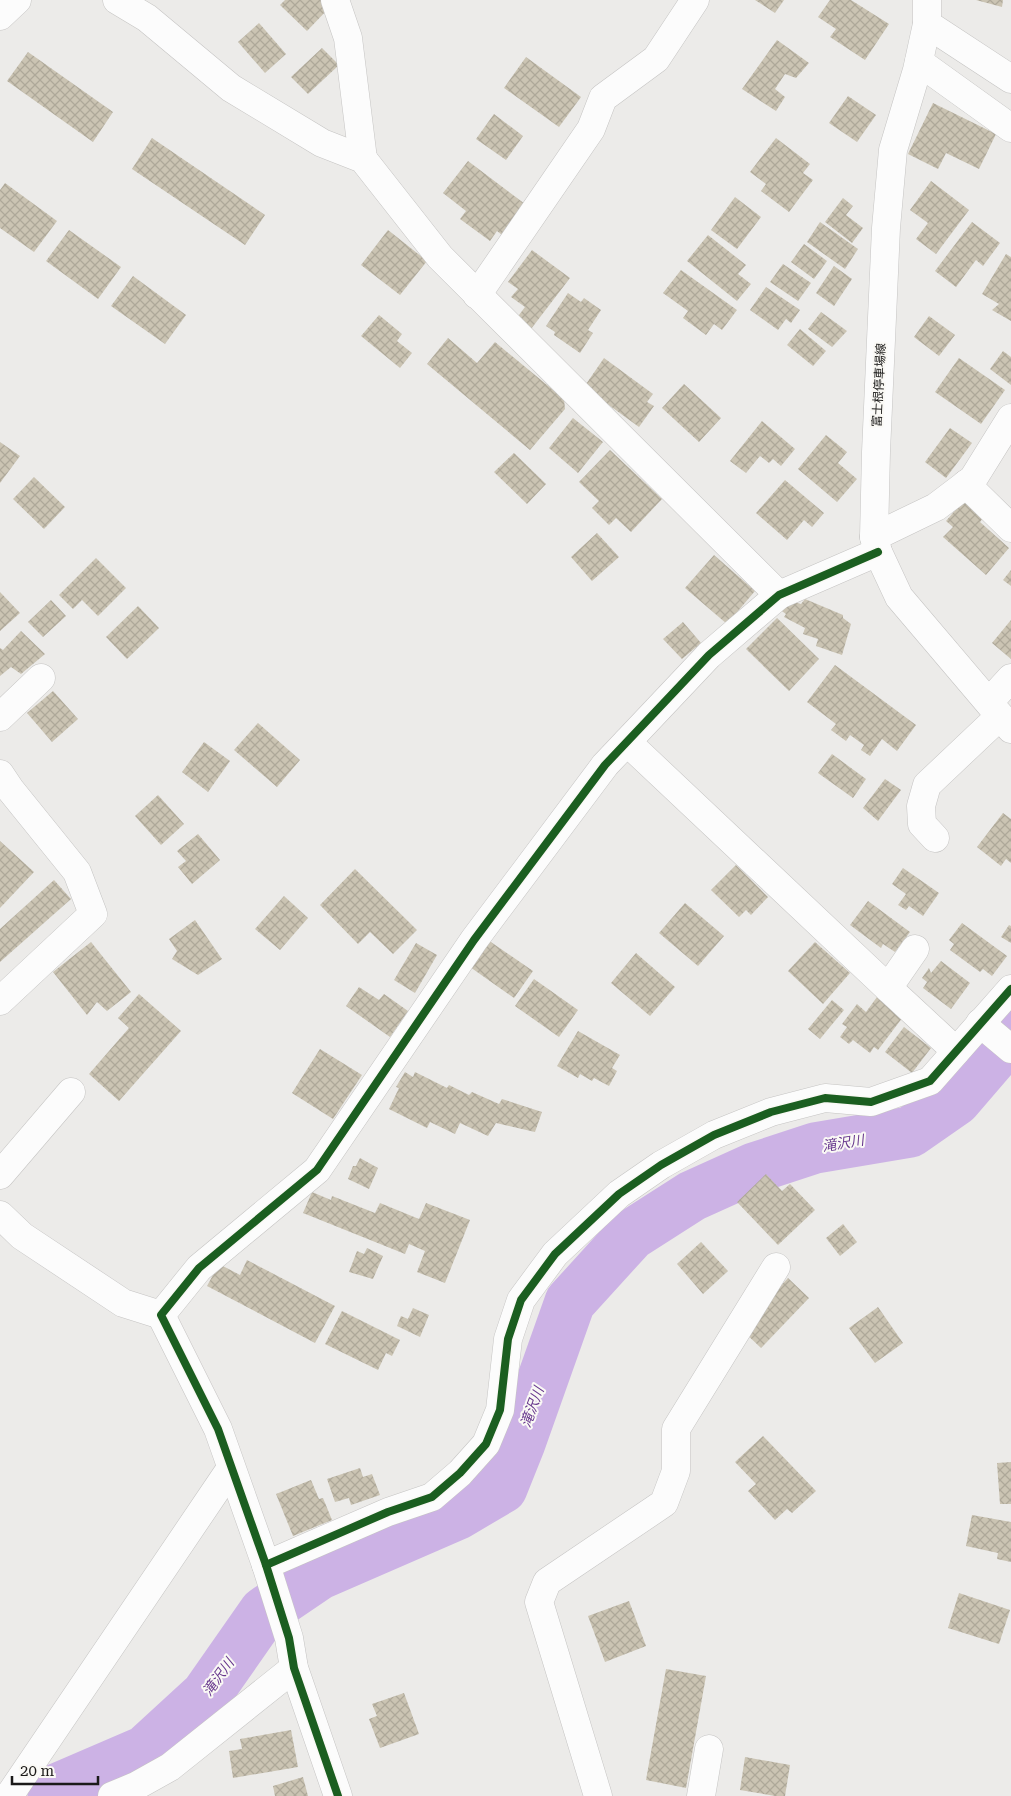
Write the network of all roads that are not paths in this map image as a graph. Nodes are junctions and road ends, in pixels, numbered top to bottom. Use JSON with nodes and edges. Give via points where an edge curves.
{"nodes":[{"id":1,"x":17,"y":0,"type":"edge"},
{"id":2,"x":117,"y":0,"type":"edge"},
{"id":3,"x":335,"y":0,"type":"edge"},
{"id":4,"x":695,"y":0,"type":"edge"},
{"id":5,"x":927,"y":12,"type":"edge"},
{"id":6,"x":0,"y":16,"type":"edge"},
{"id":7,"x":918,"y":62,"type":"junction"},
{"id":8,"x":1011,"y":78,"type":"edge"},
{"id":9,"x":1011,"y":128,"type":"edge"},
{"id":10,"x":363,"y":159,"type":"junction"},
{"id":11,"x":477,"y":294,"type":"junction"},
{"id":12,"x":1011,"y":418,"type":"edge"},
{"id":13,"x":966,"y":484,"type":"junction"},
{"id":14,"x":1011,"y":528,"type":"edge"},
{"id":15,"x":876,"y":544,"type":"junction"},
{"id":16,"x":779,"y":595,"type":"junction"},
{"id":17,"x":41,"y":678,"type":"dead end"},
{"id":18,"x":1011,"y":678,"type":"edge"},
{"id":19,"x":1000,"y":716,"type":"edge"},
{"id":20,"x":0,"y":717,"type":"edge"},
{"id":21,"x":627,"y":742,"type":"junction"},
{"id":22,"x":0,"y":774,"type":"edge"},
{"id":23,"x":935,"y":838,"type":"dead end"},
{"id":24,"x":915,"y":949,"type":"dead end"},
{"id":25,"x":888,"y":988,"type":"junction"},
{"id":26,"x":1011,"y":989,"type":"edge"},
{"id":27,"x":0,"y":1001,"type":"edge"},
{"id":28,"x":980,"y":1023,"type":"junction"},
{"id":29,"x":1011,"y":1050,"type":"edge"},
{"id":30,"x":956,"y":1051,"type":"junction"},
{"id":31,"x":71,"y":1092,"type":"dead end"},
{"id":32,"x":0,"y":1175,"type":"edge"},
{"id":33,"x":0,"y":1215,"type":"edge"},
{"id":34,"x":776,"y":1267,"type":"dead end"},
{"id":35,"x":160,"y":1314,"type":"junction"},
{"id":36,"x":231,"y":1468,"type":"junction"},
{"id":37,"x":268,"y":1572,"type":"junction"},
{"id":38,"x":294,"y":1668,"type":"junction"},
{"id":39,"x":709,"y":1749,"type":"dead end"},
{"id":40,"x":9,"y":1796,"type":"edge"},
{"id":41,"x":112,"y":1796,"type":"edge"},
{"id":42,"x":338,"y":1796,"type":"edge"},
{"id":43,"x":598,"y":1796,"type":"edge"},
{"id":44,"x":701,"y":1796,"type":"edge"}],
"edges":[{"from":1,"to":6,"type":"street"},
{"from":2,"to":10,"type":"street","via":[[147,18],[232,88],[322,143]]},
{"from":3,"to":10,"type":"street","via":[[348,38]]},
{"from":4,"to":11,"type":"street","via":[[656,59],[603,98],[592,129]]},
{"from":5,"to":7,"type":"street","name":"富士根停車場線"},
{"from":5,"to":8,"type":"street"},
{"from":7,"to":9,"type":"street"},
{"from":7,"to":15,"type":"street","name":"富士根停車場線","via":[[893,150],[890,179],[876,452]]},
{"from":10,"to":11,"type":"street","via":[[440,256]]},
{"from":11,"to":16,"type":"street"},
{"from":12,"to":13,"type":"street","via":[[973,479]]},
{"from":13,"to":14,"type":"street"},
{"from":13,"to":15,"type":"street","via":[[936,508]]},
{"from":15,"to":16,"type":"street"},
{"from":15,"to":19,"type":"street","name":"富士根停車場線","via":[[899,597]]},
{"from":16,"to":21,"type":"street","via":[[708,655]]},
{"from":17,"to":20,"type":"street"},
{"from":18,"to":19,"type":"street"},
{"from":19,"to":23,"type":"street","via":[[927,785],[921,806],[922,824]]},
{"from":21,"to":25,"type":"street"},
{"from":21,"to":35,"type":"street","via":[[605,766],[474,940],[318,1170],[199,1268]]},
{"from":22,"to":27,"type":"street","via":[[77,872],[94,914]]},
{"from":24,"to":25,"type":"street"},
{"from":25,"to":30,"type":"street"},
{"from":26,"to":28,"type":"street"},
{"from":28,"to":29,"type":"street"},
{"from":28,"to":30,"type":"street"},
{"from":30,"to":37,"type":"street","via":[[930,1081],[871,1102],[826,1098],[771,1112],[714,1135],[661,1165],[620,1194],[555,1254],[521,1300],[508,1339],[500,1410],[486,1444],[460,1473],[432,1497],[388,1512]]},
{"from":31,"to":32,"type":"street"},
{"from":33,"to":35,"type":"street","via":[[22,1236],[123,1303]]},
{"from":34,"to":43,"type":"street","via":[[676,1429],[676,1471],[664,1504],[547,1582],[539,1602]]},
{"from":35,"to":36,"type":"street","via":[[218,1429]]},
{"from":36,"to":37,"type":"street"},
{"from":36,"to":40,"type":"street"},
{"from":37,"to":38,"type":"street","via":[[289,1638]]},
{"from":38,"to":41,"type":"street","via":[[170,1767]]},
{"from":38,"to":42,"type":"street"},
{"from":39,"to":44,"type":"street"}]}
